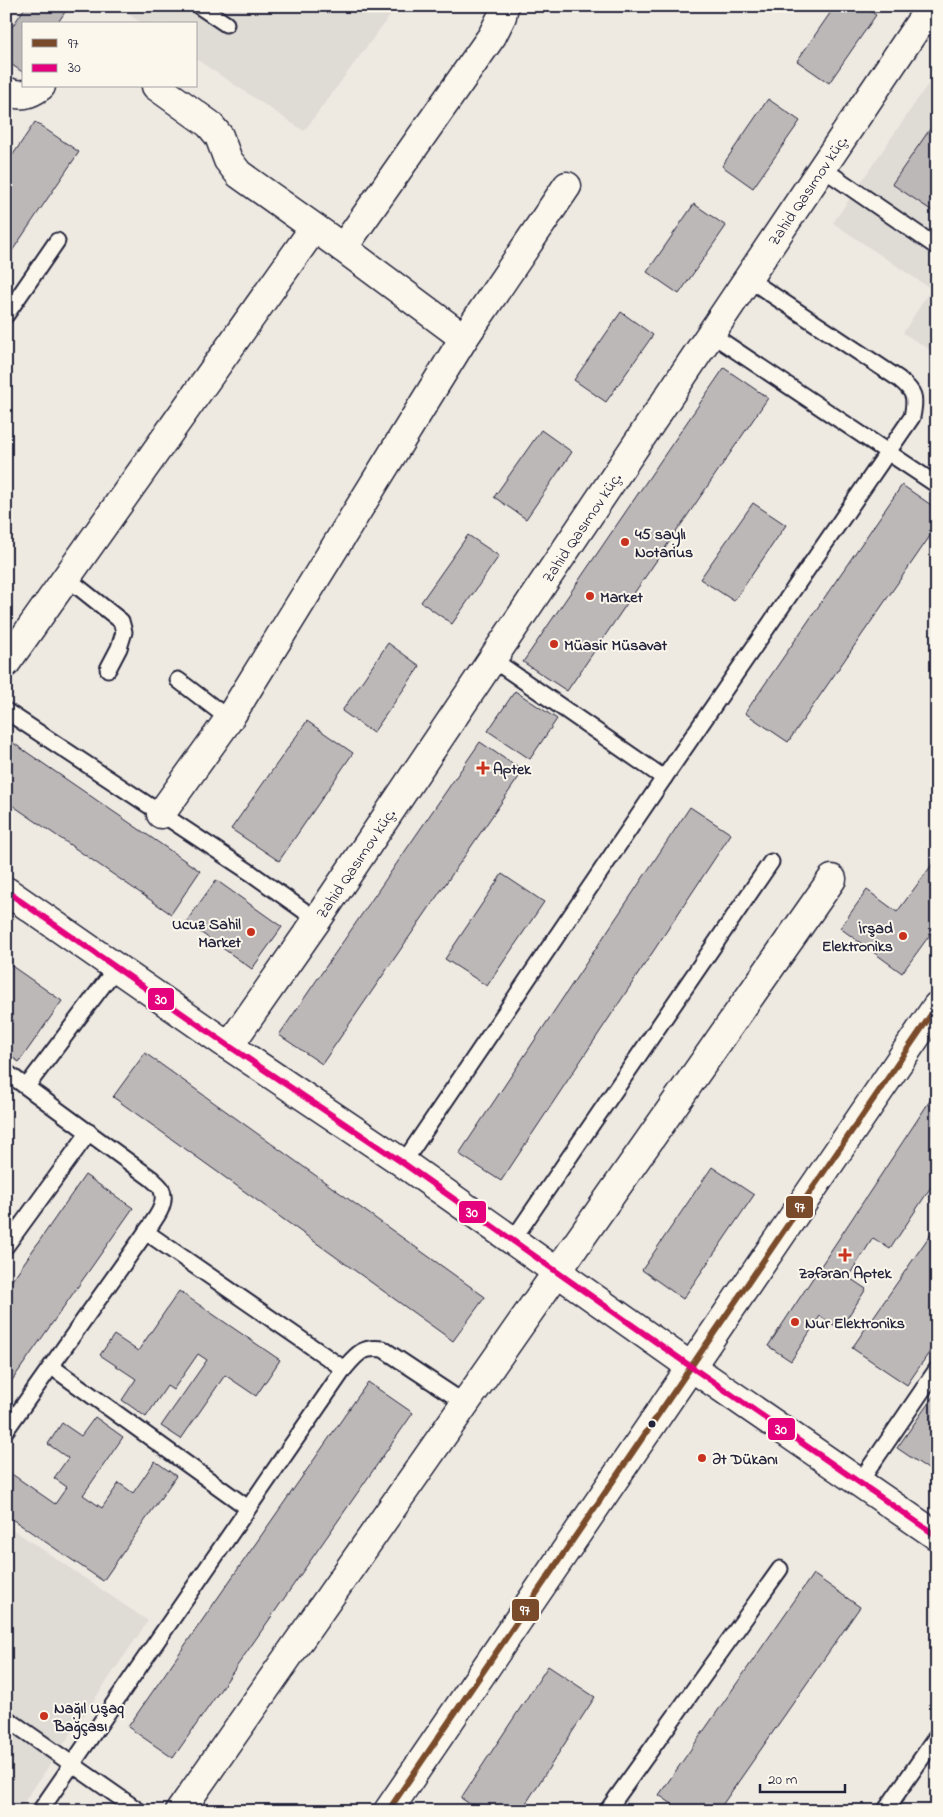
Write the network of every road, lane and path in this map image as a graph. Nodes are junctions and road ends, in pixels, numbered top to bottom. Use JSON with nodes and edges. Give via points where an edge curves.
{"nodes":[{"id":1,"x":199,"y":6,"type":"edge"},
{"id":2,"x":504,"y":6,"type":"edge"},
{"id":3,"x":931,"y":6,"type":"edge"},
{"id":4,"x":226,"y":24,"type":"dead end"},
{"id":5,"x":38,"y":88,"type":"edge"},
{"id":6,"x":159,"y":88,"type":"edge"},
{"id":7,"x":6,"y":91,"type":"edge"},
{"id":8,"x":822,"y":168,"type":"junction"},
{"id":9,"x":567,"y":186,"type":"dead end"},
{"id":10,"x":314,"y":228,"type":"junction"},
{"id":11,"x":57,"y":241,"type":"dead end"},
{"id":12,"x":934,"y":245,"type":"dead end"},
{"id":13,"x":343,"y":248,"type":"junction"},
{"id":14,"x":746,"y":278,"type":"junction"},
{"id":15,"x":6,"y":315,"type":"edge"},
{"id":16,"x":710,"y":334,"type":"junction"},
{"id":17,"x":464,"y":338,"type":"junction"},
{"id":18,"x":887,"y":453,"type":"junction"},
{"id":19,"x":937,"y":485,"type":"edge"},
{"id":20,"x":66,"y":578,"type":"junction"},
{"id":21,"x":492,"y":659,"type":"junction"},
{"id":22,"x":6,"y":663,"type":"edge"},
{"id":23,"x":108,"y":669,"type":"dead end"},
{"id":24,"x":178,"y":680,"type":"dead end"},
{"id":25,"x":6,"y":711,"type":"edge"},
{"id":26,"x":229,"y":719,"type":"junction"},
{"id":27,"x":664,"y":778,"type":"junction"},
{"id":28,"x":161,"y":814,"type":"junction"},
{"id":29,"x":771,"y":862,"type":"dead end"},
{"id":30,"x":832,"y":879,"type":"dead end"},
{"id":31,"x":6,"y":891,"type":"edge"},
{"id":32,"x":317,"y":920,"type":"junction"},
{"id":33,"x":116,"y":968,"type":"junction"},
{"id":34,"x":937,"y":1006,"type":"edge"},
{"id":35,"x":229,"y":1046,"type":"junction"},
{"id":36,"x":6,"y":1072,"type":"edge"},
{"id":37,"x":26,"y":1086,"type":"junction"},
{"id":38,"x":89,"y":1132,"type":"junction"},
{"id":39,"x":403,"y":1163,"type":"junction"},
{"id":40,"x":146,"y":1232,"type":"junction"},
{"id":41,"x":512,"y":1241,"type":"junction"},
{"id":42,"x":6,"y":1246,"type":"edge"},
{"id":43,"x":557,"y":1273,"type":"junction"},
{"id":44,"x":52,"y":1366,"type":"junction"},
{"id":45,"x":690,"y":1366,"type":"junction"},
{"id":46,"x":344,"y":1369,"type":"junction"},
{"id":47,"x":937,"y":1369,"type":"edge"},
{"id":48,"x":466,"y":1404,"type":"junction"},
{"id":49,"x":6,"y":1430,"type":"edge"},
{"id":50,"x":858,"y":1483,"type":"junction"},
{"id":51,"x":248,"y":1508,"type":"junction"},
{"id":52,"x":937,"y":1536,"type":"edge"},
{"id":53,"x":780,"y":1569,"type":"dead end"},
{"id":54,"x":6,"y":1718,"type":"edge"},
{"id":55,"x":937,"y":1736,"type":"edge"},
{"id":56,"x":72,"y":1765,"type":"junction"},
{"id":57,"x":40,"y":1811,"type":"edge"},
{"id":58,"x":138,"y":1811,"type":"edge"},
{"id":59,"x":180,"y":1811,"type":"edge"},
{"id":60,"x":388,"y":1811,"type":"edge"},
{"id":61,"x":607,"y":1811,"type":"edge"},
{"id":62,"x":885,"y":1811,"type":"edge"}],
"edges":[{"from":1,"to":4,"type":"lane"},
{"from":2,"to":13,"type":"street","via":[[492,36]]},
{"from":3,"to":8,"type":"street","name":"Zahid Qasımov küç."},
{"from":5,"to":7,"type":"street","via":[[20,96]]},
{"from":6,"to":10,"type":"street","via":[[209,124],[239,174]]},
{"from":8,"to":12,"type":"lane"},
{"from":8,"to":14,"type":"street","name":"Zahid Qasımov küç."},
{"from":9,"to":17,"type":"street"},
{"from":10,"to":13,"type":"street"},
{"from":10,"to":20,"type":"street"},
{"from":11,"to":15,"type":"lane"},
{"from":13,"to":17,"type":"street"},
{"from":14,"to":16,"type":"street","name":"Zahid Qasımov küç."},
{"from":14,"to":18,"type":"lane","via":[[912,390],[915,401],[912,417]]},
{"from":16,"to":18,"type":"lane"},
{"from":16,"to":21,"type":"street","name":"Zahid Qasımov küç."},
{"from":17,"to":26,"type":"street"},
{"from":18,"to":19,"type":"lane"},
{"from":18,"to":27,"type":"lane"},
{"from":20,"to":22,"type":"street"},
{"from":20,"to":23,"type":"lane","via":[[121,621],[124,632]]},
{"from":21,"to":27,"type":"lane"},
{"from":21,"to":32,"type":"street","name":"Zahid Qasımov küç."},
{"from":24,"to":26,"type":"lane"},
{"from":25,"to":28,"type":"lane"},
{"from":26,"to":28,"type":"street"},
{"from":27,"to":39,"type":"lane"},
{"from":28,"to":32,"type":"lane"},
{"from":29,"to":41,"type":"lane"},
{"from":30,"to":43,"type":"street"},
{"from":31,"to":33,"type":"street"},
{"from":32,"to":35,"type":"street","name":"Zahid Qasımov küç."},
{"from":33,"to":35,"type":"street"},
{"from":33,"to":37,"type":"lane"},
{"from":34,"to":45,"type":"street"},
{"from":35,"to":39,"type":"street"},
{"from":36,"to":37,"type":"lane"},
{"from":37,"to":38,"type":"lane"},
{"from":38,"to":40,"type":"lane","via":[[161,1188],[161,1210]]},
{"from":38,"to":42,"type":"lane"},
{"from":39,"to":41,"type":"street"},
{"from":40,"to":44,"type":"lane"},
{"from":40,"to":46,"type":"lane"},
{"from":41,"to":43,"type":"street"},
{"from":43,"to":45,"type":"street"},
{"from":43,"to":48,"type":"street"},
{"from":44,"to":49,"type":"lane"},
{"from":44,"to":51,"type":"lane"},
{"from":45,"to":50,"type":"street"},
{"from":45,"to":60,"type":"street"},
{"from":46,"to":48,"type":"lane","via":[[357,1353],[371,1347],[383,1349]]},
{"from":46,"to":51,"type":"lane"},
{"from":47,"to":50,"type":"lane"},
{"from":48,"to":59,"type":"street"},
{"from":50,"to":52,"type":"street"},
{"from":51,"to":56,"type":"lane"},
{"from":53,"to":61,"type":"lane"},
{"from":54,"to":56,"type":"lane"},
{"from":55,"to":62,"type":"lane"},
{"from":56,"to":57,"type":"lane"},
{"from":56,"to":58,"type":"lane"}]}
